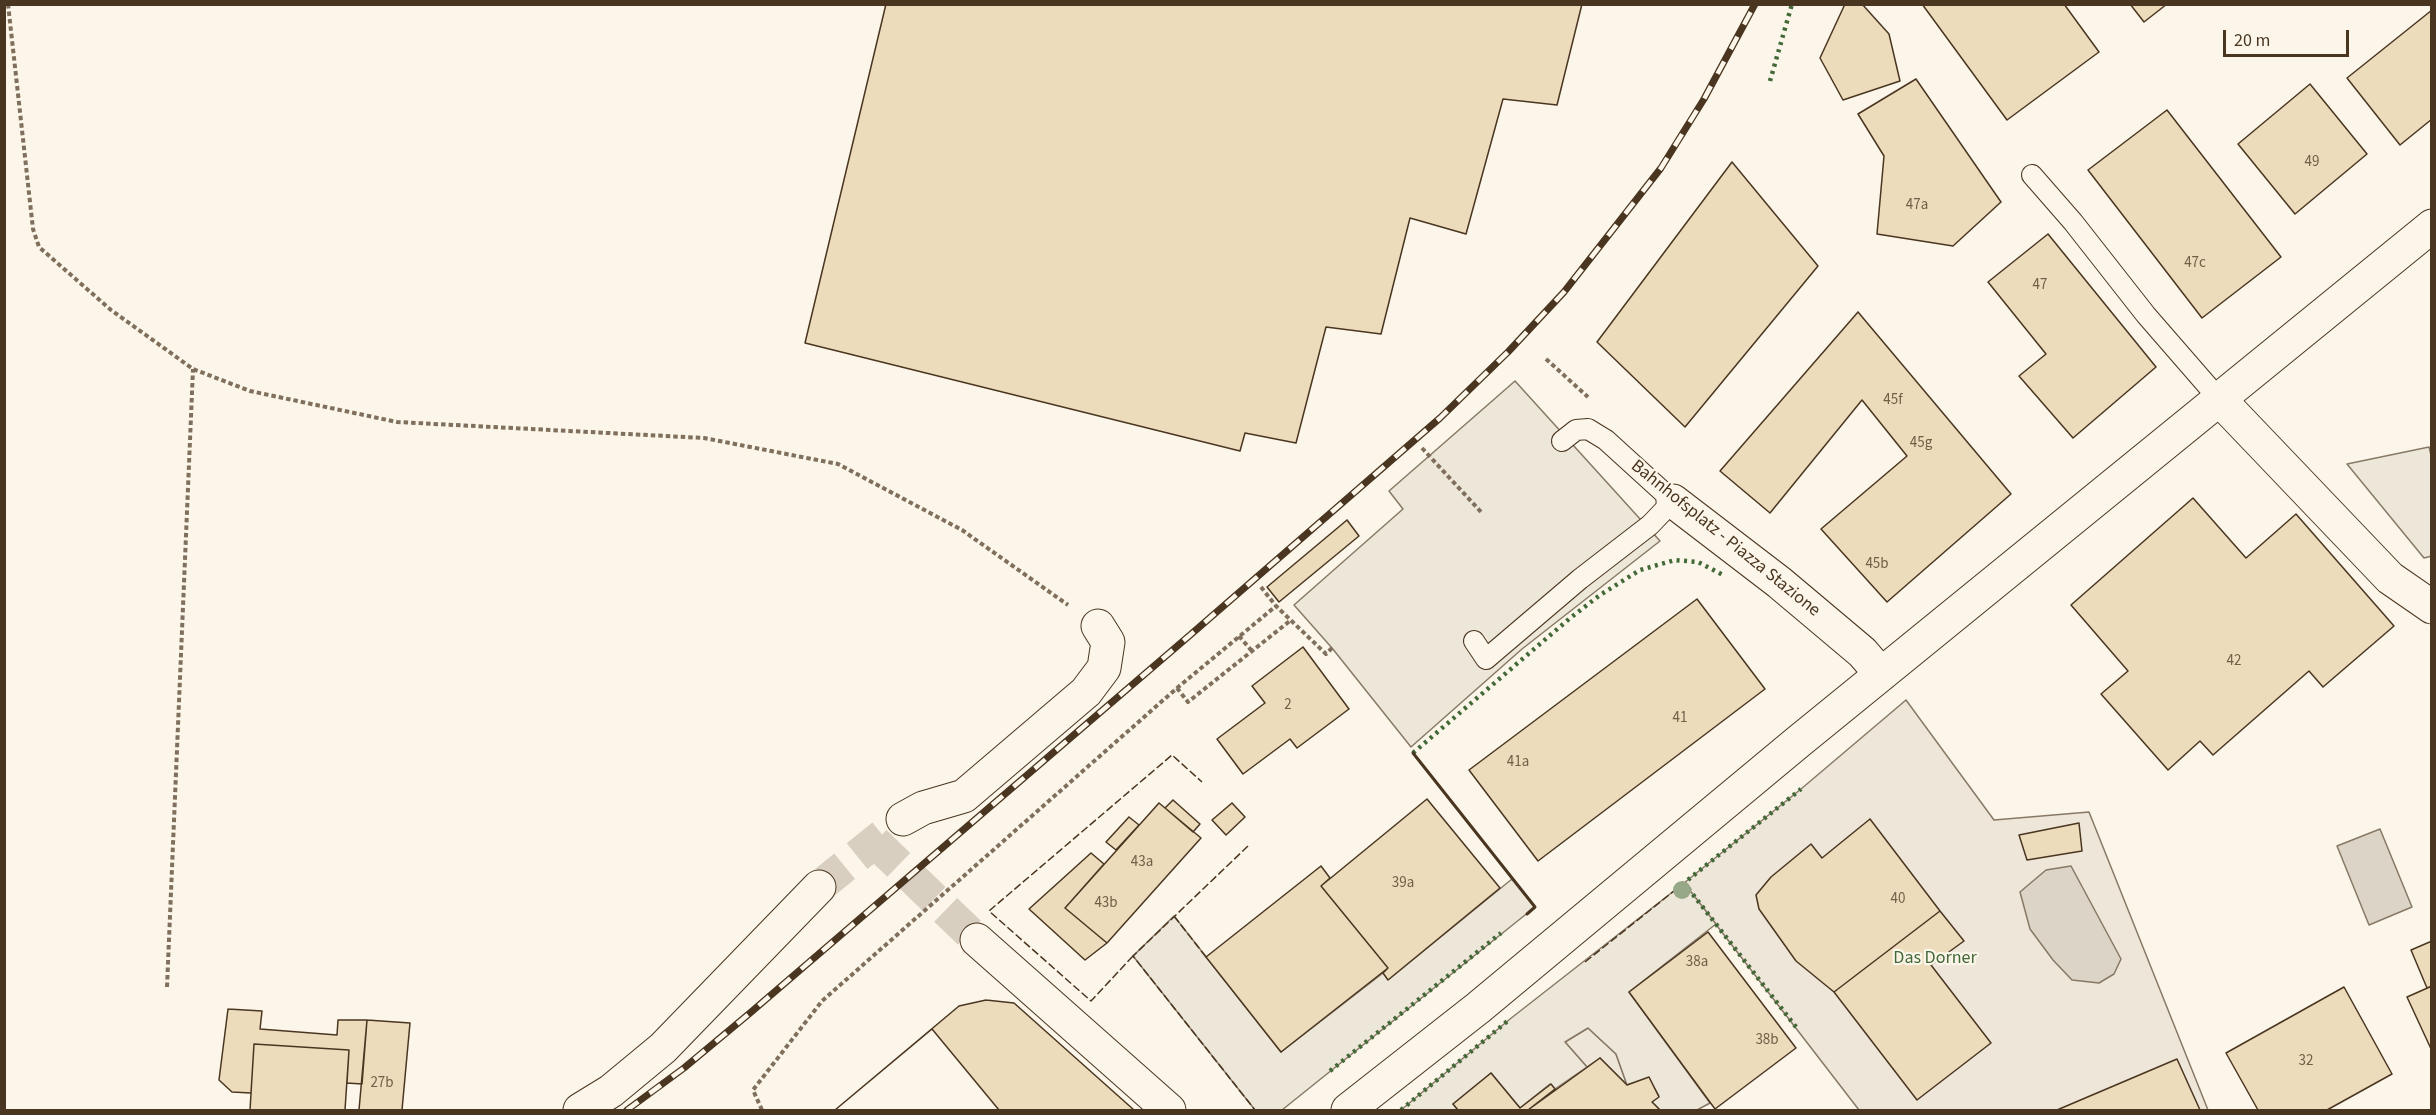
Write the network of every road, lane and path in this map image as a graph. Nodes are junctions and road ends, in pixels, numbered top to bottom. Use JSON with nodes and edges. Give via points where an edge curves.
{"nodes":[{"id":1,"x":8,"y":4,"type":"edge"},
{"id":2,"x":2031,"y":175,"type":"dead end"},
{"id":3,"x":2432,"y":226,"type":"edge"},
{"id":4,"x":193,"y":369,"type":"junction"},
{"id":5,"x":2219,"y":399,"type":"junction"},
{"id":6,"x":1562,"y":441,"type":"dead end"},
{"id":7,"x":1422,"y":448,"type":"dead end"},
{"id":8,"x":1673,"y":501,"type":"junction"},
{"id":9,"x":1481,"y":512,"type":"dead end"},
{"id":10,"x":1261,"y":587,"type":"dead end"},
{"id":11,"x":1276,"y":606,"type":"junction"},
{"id":12,"x":2432,"y":607,"type":"edge"},
{"id":13,"x":1291,"y":620,"type":"junction"},
{"id":14,"x":1098,"y":626,"type":"joint"},
{"id":15,"x":1239,"y":636,"type":"junction"},
{"id":16,"x":1474,"y":641,"type":"dead end"},
{"id":17,"x":1332,"y":648,"type":"dead end"},
{"id":18,"x":1251,"y":650,"type":"junction"},
{"id":19,"x":1881,"y":674,"type":"junction"},
{"id":20,"x":1177,"y":688,"type":"junction"},
{"id":21,"x":903,"y":819,"type":"tunnel mouth"},
{"id":22,"x":819,"y":887,"type":"tunnel mouth"},
{"id":23,"x":977,"y":940,"type":"tunnel mouth"},
{"id":24,"x":167,"y":987,"type":"dead end"},
{"id":25,"x":580,"y":1110,"type":"edge"},
{"id":26,"x":762,"y":1110,"type":"edge"},
{"id":27,"x":1169,"y":1110,"type":"edge"},
{"id":28,"x":1348,"y":1110,"type":"edge"}],
"edges":[{"from":1,"to":4,"type":"path","via":[[33,229],[39,247],[111,310]]},
{"from":2,"to":5,"type":"lane"},
{"from":3,"to":5,"type":"street"},
{"from":4,"to":14,"type":"path","via":[[250,391],[397,422],[704,438],[838,464],[962,530]]},
{"from":4,"to":24,"type":"path"},
{"from":5,"to":12,"type":"street","via":[[2390,578]]},
{"from":5,"to":19,"type":"street"},
{"from":6,"to":8,"type":"lane","name":"Bahnhofsplatz - Piazza Stazione","via":[[1576,430],[1588,429],[1606,440]]},
{"from":7,"to":9,"type":"path"},
{"from":8,"to":16,"type":"lane","via":[[1650,525],[1486,659]]},
{"from":8,"to":19,"type":"street","name":"Bahnhofsplatz - Piazza Stazione","via":[[1780,583],[1862,652]]},
{"from":10,"to":11,"type":"path"},
{"from":11,"to":13,"type":"path"},
{"from":11,"to":15,"type":"path"},
{"from":13,"to":17,"type":"path","via":[[1326,654]]},
{"from":13,"to":18,"type":"path"},
{"from":14,"to":21,"type":"street","via":[[1108,642],[1104,668],[1086,692],[964,796],[923,808]]},
{"from":15,"to":18,"type":"path"},
{"from":15,"to":20,"type":"path"},
{"from":18,"to":20,"type":"path","via":[[1188,702]]},
{"from":19,"to":28,"type":"street","via":[[1478,1008]]},
{"from":20,"to":26,"type":"path","via":[[822,1001],[753,1090]]},
{"from":22,"to":25,"type":"street","via":[[663,1048],[611,1091]]},
{"from":23,"to":27,"type":"street"}]}
